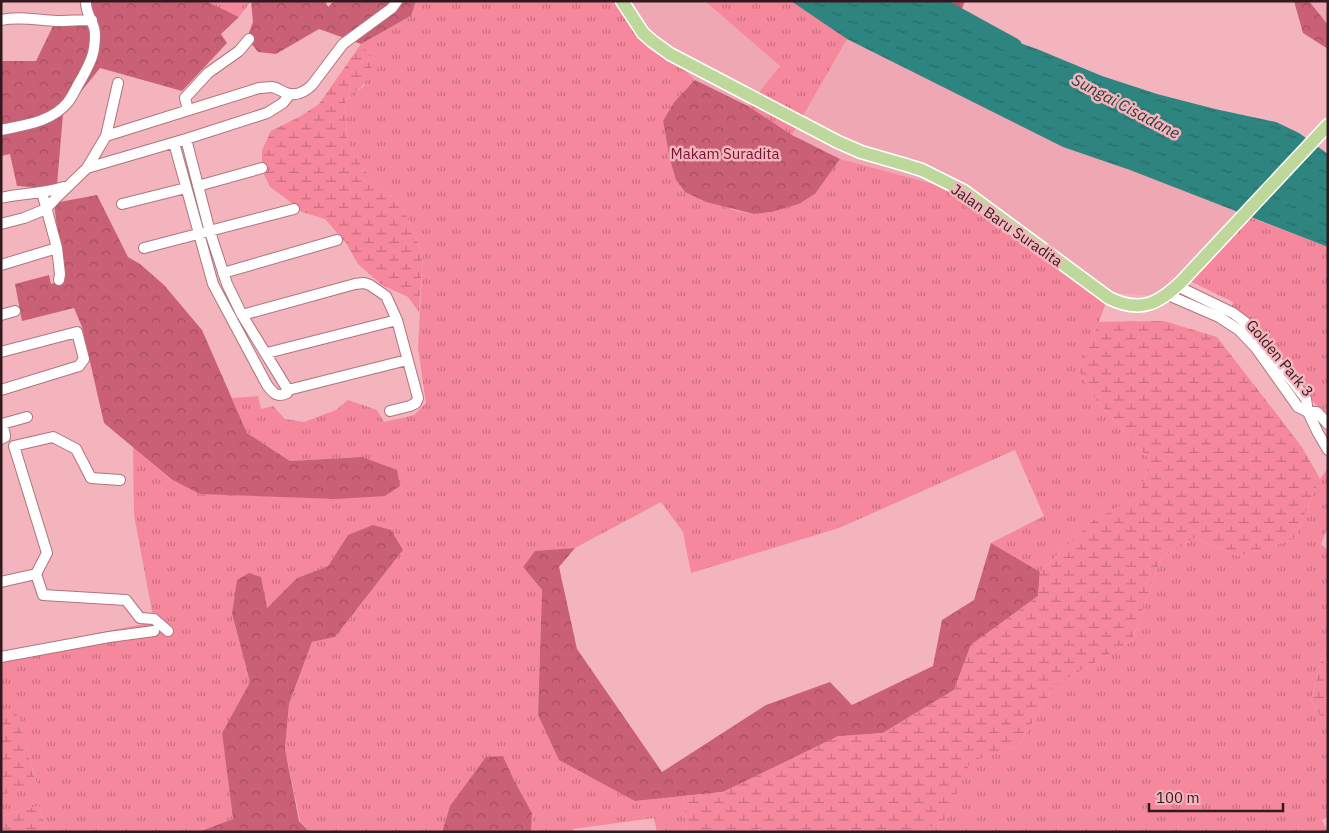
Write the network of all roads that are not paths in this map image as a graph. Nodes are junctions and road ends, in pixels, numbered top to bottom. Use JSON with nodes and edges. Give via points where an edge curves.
{"nodes":[{"id":1,"x":86,"y":1,"type":"edge"},
{"id":2,"x":397,"y":1,"type":"edge"},
{"id":3,"x":622,"y":1,"type":"edge"},
{"id":4,"x":1,"y":20,"type":"edge"},
{"id":5,"x":92,"y":20,"type":"junction"},
{"id":6,"x":249,"y":39,"type":"dead end"},
{"id":7,"x":118,"y":84,"type":"dead end"},
{"id":8,"x":290,"y":94,"type":"junction"},
{"id":9,"x":188,"y":110,"type":"junction"},
{"id":10,"x":1328,"y":125,"type":"edge"},
{"id":11,"x":1,"y":130,"type":"edge"},
{"id":12,"x":106,"y":136,"type":"junction"},
{"id":13,"x":186,"y":139,"type":"junction"},
{"id":14,"x":174,"y":143,"type":"junction"},
{"id":15,"x":87,"y":168,"type":"junction"},
{"id":16,"x":262,"y":168,"type":"dead end"},
{"id":17,"x":69,"y":185,"type":"junction"},
{"id":18,"x":198,"y":186,"type":"junction"},
{"id":19,"x":186,"y":188,"type":"junction"},
{"id":20,"x":42,"y":192,"type":"junction"},
{"id":21,"x":1,"y":198,"type":"edge"},
{"id":22,"x":122,"y":204,"type":"dead end"},
{"id":23,"x":294,"y":208,"type":"dead end"},
{"id":24,"x":46,"y":209,"type":"junction"},
{"id":25,"x":1,"y":224,"type":"edge"},
{"id":26,"x":210,"y":232,"type":"junction"},
{"id":27,"x":198,"y":234,"type":"junction"},
{"id":28,"x":337,"y":240,"type":"dead end"},
{"id":29,"x":57,"y":248,"type":"junction"},
{"id":30,"x":144,"y":248,"type":"dead end"},
{"id":31,"x":1,"y":266,"type":"edge"},
{"id":32,"x":222,"y":272,"type":"junction"},
{"id":33,"x":59,"y":280,"type":"dead end"},
{"id":34,"x":1176,"y":287,"type":"junction"},
{"id":35,"x":15,"y":311,"type":"dead end"},
{"id":36,"x":1,"y":315,"type":"edge"},
{"id":37,"x":242,"y":315,"type":"junction"},
{"id":38,"x":397,"y":320,"type":"junction"},
{"id":39,"x":1,"y":352,"type":"edge"},
{"id":40,"x":266,"y":353,"type":"junction"},
{"id":41,"x":408,"y":360,"type":"junction"},
{"id":42,"x":1,"y":390,"type":"edge"},
{"id":43,"x":288,"y":390,"type":"junction"},
{"id":44,"x":390,"y":411,"type":"dead end"},
{"id":45,"x":1308,"y":412,"type":"junction"},
{"id":46,"x":27,"y":417,"type":"dead end"},
{"id":47,"x":2,"y":423,"type":"edge"},
{"id":48,"x":1328,"y":424,"type":"edge"},
{"id":49,"x":1,"y":439,"type":"edge"},
{"id":50,"x":1328,"y":450,"type":"edge"},
{"id":51,"x":120,"y":480,"type":"dead end"},
{"id":52,"x":36,"y":574,"type":"junction"},
{"id":53,"x":1,"y":582,"type":"edge"},
{"id":54,"x":154,"y":631,"type":"dead end"},
{"id":55,"x":168,"y":631,"type":"dead end"},
{"id":56,"x":1,"y":657,"type":"edge"}],
"edges":[{"from":1,"to":5,"type":"street"},
{"from":2,"to":8,"type":"street","via":[[343,44],[307,90]]},
{"from":3,"to":34,"type":"main road","name":"Jalan Baru Suradita","via":[[643,33],[670,54],[838,142],[868,155],[922,170],[964,191],[1109,298],[1139,306],[1155,302]]},
{"from":4,"to":5,"type":"street"},
{"from":5,"to":11,"type":"street","via":[[95,31],[92,60],[68,102],[43,120]]},
{"from":6,"to":9,"type":"street","via":[[239,51],[208,73],[185,98]]},
{"from":7,"to":12,"type":"street"},
{"from":8,"to":9,"type":"street","via":[[272,87],[259,88]]},
{"from":8,"to":13,"type":"street","via":[[284,103],[267,113]]},
{"from":9,"to":12,"type":"street"},
{"from":10,"to":34,"type":"main road","name":"Jalan Baru Suradita"},
{"from":12,"to":15,"type":"street"},
{"from":13,"to":14,"type":"street"},
{"from":13,"to":18,"type":"street"},
{"from":14,"to":15,"type":"street"},
{"from":14,"to":19,"type":"street"},
{"from":15,"to":17,"type":"street"},
{"from":16,"to":18,"type":"street"},
{"from":17,"to":20,"type":"street"},
{"from":17,"to":24,"type":"street"},
{"from":18,"to":26,"type":"street"},
{"from":19,"to":22,"type":"street"},
{"from":19,"to":27,"type":"street"},
{"from":20,"to":21,"type":"street"},
{"from":20,"to":24,"type":"street"},
{"from":23,"to":26,"type":"street"},
{"from":24,"to":25,"type":"street"},
{"from":24,"to":29,"type":"street"},
{"from":26,"to":27,"type":"street"},
{"from":26,"to":32,"type":"street"},
{"from":27,"to":30,"type":"street"},
{"from":27,"to":43,"type":"street","via":[[216,292],[267,385],[279,396]]},
{"from":28,"to":32,"type":"street"},
{"from":29,"to":31,"type":"street"},
{"from":29,"to":33,"type":"street"},
{"from":32,"to":37,"type":"street"},
{"from":34,"to":45,"type":"street","name":"Golden Park 3","via":[[1239,330],[1298,406]]},
{"from":35,"to":36,"type":"street"},
{"from":37,"to":38,"type":"street","via":[[364,283],[386,296]]},
{"from":37,"to":40,"type":"street"},
{"from":38,"to":40,"type":"street"},
{"from":38,"to":41,"type":"street"},
{"from":39,"to":42,"type":"street","via":[[77,332],[84,359],[79,366]]},
{"from":40,"to":43,"type":"street"},
{"from":41,"to":43,"type":"street"},
{"from":41,"to":44,"type":"street","via":[[418,401]]},
{"from":45,"to":48,"type":"street","via":[[1317,412]]},
{"from":45,"to":50,"type":"street"},
{"from":46,"to":47,"type":"street"},
{"from":47,"to":49,"type":"street","via":[[5,437]]},
{"from":51,"to":52,"type":"street","via":[[91,478],[76,449],[53,437],[14,446],[47,553]]},
{"from":52,"to":53,"type":"street"},
{"from":52,"to":55,"type":"street","via":[[43,595],[126,600],[140,618],[154,619]]},
{"from":54,"to":56,"type":"street"}]}
